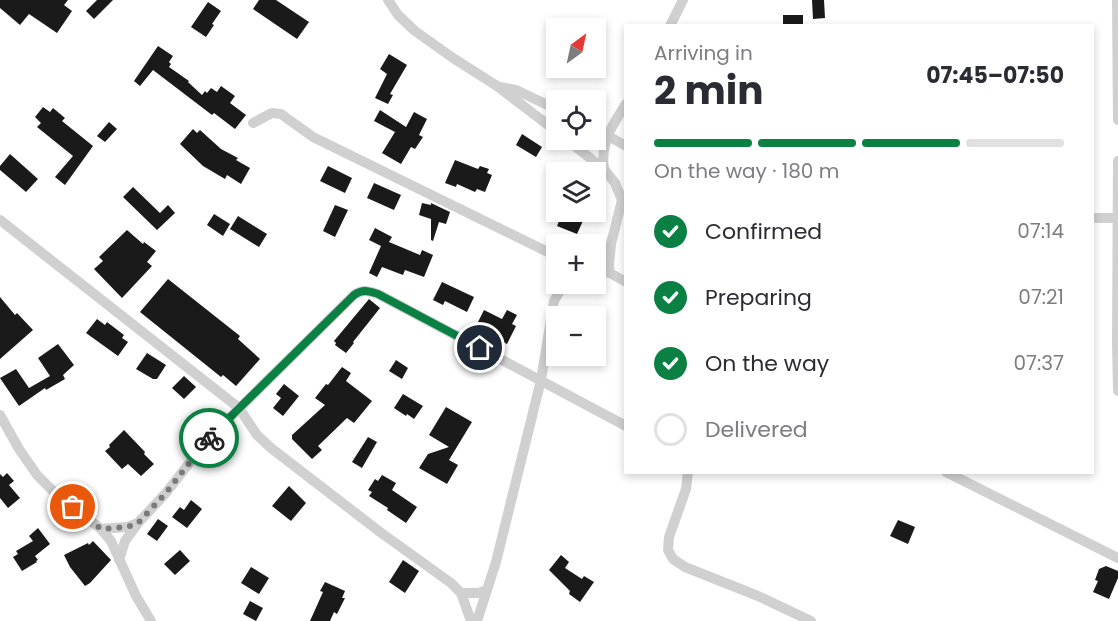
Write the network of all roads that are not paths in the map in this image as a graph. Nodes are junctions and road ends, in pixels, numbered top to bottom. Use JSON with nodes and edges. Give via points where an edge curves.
{"nodes":[{"id":1,"x":388,"y":0,"type":"edge"},
{"id":2,"x":683,"y":0,"type":"edge"},
{"id":3,"x":1117,"y":0,"type":"edge"},
{"id":4,"x":671,"y":24,"type":"edge"},
{"id":5,"x":497,"y":86,"type":"junction"},
{"id":6,"x":546,"y":104,"type":"edge"},
{"id":7,"x":624,"y":107,"type":"edge"},
{"id":8,"x":1118,"y":120,"type":"edge"},
{"id":9,"x":253,"y":123,"type":"dead end"},
{"id":10,"x":546,"y":123,"type":"edge"},
{"id":11,"x":607,"y":135,"type":"junction"},
{"id":12,"x":624,"y":145,"type":"edge"},
{"id":13,"x":580,"y":150,"type":"edge"},
{"id":14,"x":595,"y":162,"type":"edge"},
{"id":15,"x":604,"y":162,"type":"edge"},
{"id":16,"x":1118,"y":162,"type":"edge"},
{"id":17,"x":606,"y":172,"type":"edge"},
{"id":18,"x":1094,"y":218,"type":"edge"},
{"id":19,"x":1118,"y":218,"type":"edge"},
{"id":20,"x":0,"y":220,"type":"edge"},
{"id":21,"x":546,"y":251,"type":"edge"},
{"id":22,"x":606,"y":272,"type":"edge"},
{"id":23,"x":610,"y":273,"type":"junction"},
{"id":24,"x":624,"y":281,"type":"edge"},
{"id":25,"x":558,"y":294,"type":"edge"},
{"id":26,"x":545,"y":360,"type":"junction"},
{"id":27,"x":520,"y":370,"type":"junction"},
{"id":28,"x":541,"y":380,"type":"junction"},
{"id":29,"x":1118,"y":392,"type":"edge"},
{"id":30,"x":239,"y":408,"type":"junction"},
{"id":31,"x":0,"y":415,"type":"edge"},
{"id":32,"x":624,"y":425,"type":"edge"},
{"id":33,"x":688,"y":474,"type":"edge"},
{"id":34,"x":950,"y":474,"type":"edge"},
{"id":35,"x":138,"y":523,"type":"junction"},
{"id":36,"x":101,"y":529,"type":"junction"},
{"id":37,"x":1118,"y":558,"type":"edge"},
{"id":38,"x":119,"y":560,"type":"junction"},
{"id":39,"x":487,"y":590,"type":"junction"},
{"id":40,"x":461,"y":593,"type":"junction"},
{"id":41,"x":150,"y":621,"type":"edge"},
{"id":42,"x":471,"y":621,"type":"edge"},
{"id":43,"x":477,"y":621,"type":"edge"},
{"id":44,"x":811,"y":621,"type":"edge"}],
"edges":[{"from":1,"to":5,"type":"street","via":[[415,31]]},
{"from":2,"to":4,"type":"street"},
{"from":3,"to":8,"type":"street"},
{"from":5,"to":6,"type":"street"},
{"from":5,"to":10,"type":"street"},
{"from":7,"to":11,"type":"street"},
{"from":9,"to":21,"type":"street","via":[[272,113],[281,114],[312,137]]},
{"from":11,"to":12,"type":"street"},
{"from":11,"to":15,"type":"street"},
{"from":13,"to":14,"type":"street"},
{"from":16,"to":19,"type":"street"},
{"from":17,"to":23,"type":"street","via":[[622,200],[611,244]]},
{"from":18,"to":19,"type":"street"},
{"from":19,"to":29,"type":"street"},
{"from":20,"to":30,"type":"street"},
{"from":22,"to":23,"type":"street"},
{"from":23,"to":24,"type":"street"},
{"from":25,"to":26,"type":"street"},
{"from":26,"to":27,"type":"street"},
{"from":26,"to":28,"type":"street"},
{"from":27,"to":28,"type":"street"},
{"from":27,"to":30,"type":"street","via":[[378,294],[360,291]]},
{"from":28,"to":32,"type":"street"},
{"from":28,"to":39,"type":"street"},
{"from":30,"to":35,"type":"street"},
{"from":30,"to":40,"type":"street","via":[[271,448]]},
{"from":31,"to":36,"type":"street","via":[[37,475]]},
{"from":33,"to":44,"type":"street","via":[[669,537],[668,550],[673,559]]},
{"from":34,"to":37,"type":"street"},
{"from":35,"to":36,"type":"street"},
{"from":35,"to":38,"type":"street","via":[[125,541]]},
{"from":36,"to":38,"type":"street"},
{"from":38,"to":41,"type":"street"},
{"from":39,"to":40,"type":"street"},
{"from":39,"to":43,"type":"street"},
{"from":40,"to":42,"type":"street"}]}
